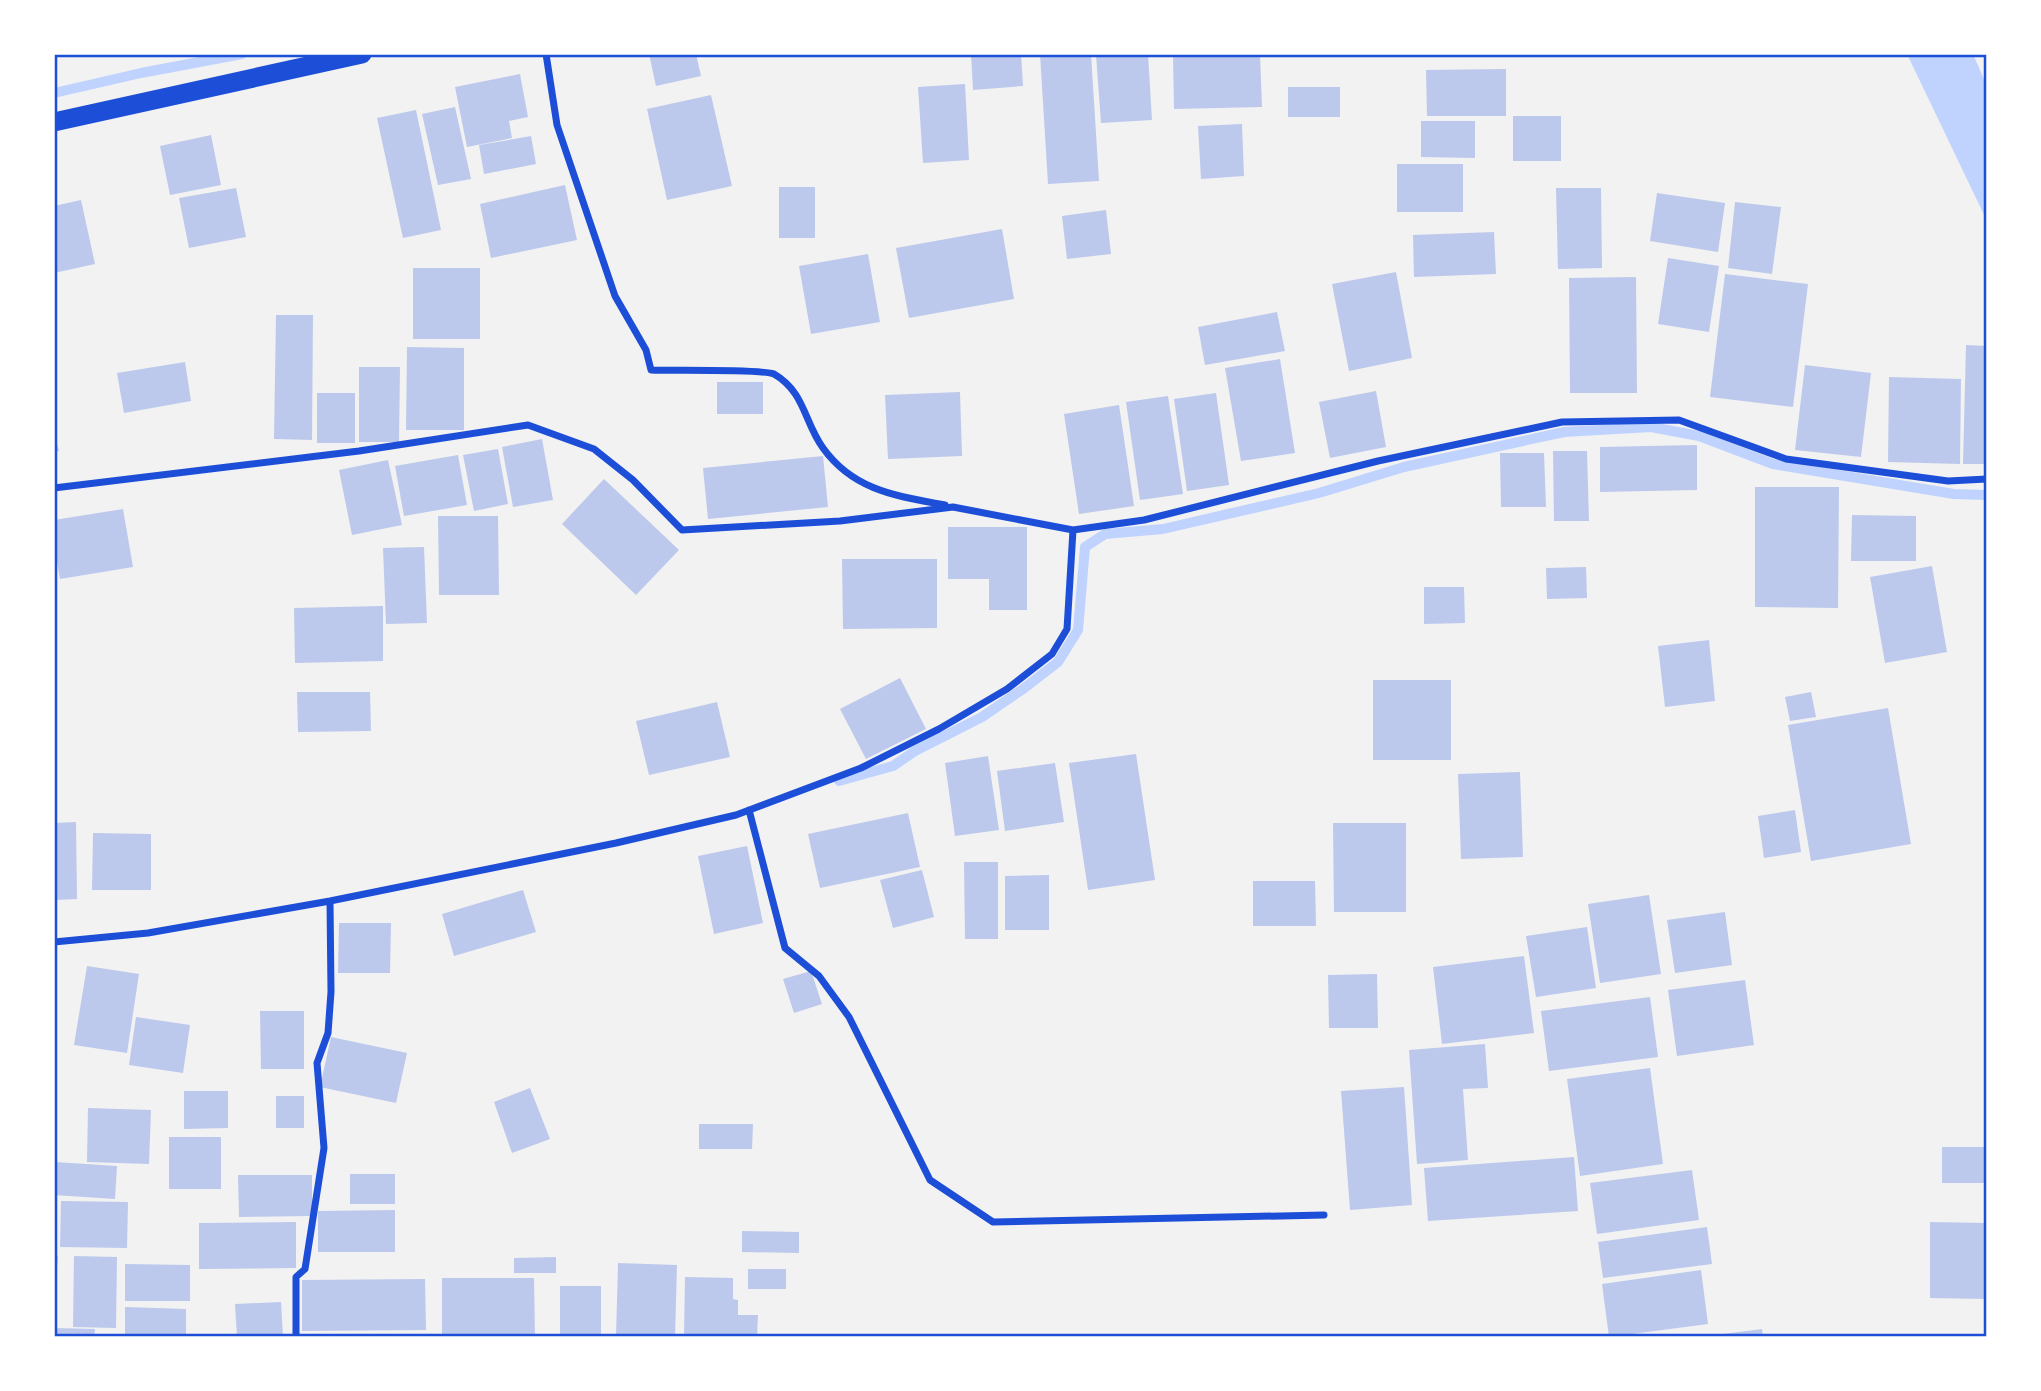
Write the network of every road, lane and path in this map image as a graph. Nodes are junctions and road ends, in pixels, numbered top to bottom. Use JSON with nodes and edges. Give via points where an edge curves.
{"nodes":[{"id":1,"x":362,"y":54,"type":"edge"},
{"id":2,"x":546,"y":54,"type":"edge"},
{"id":3,"x":54,"y":122,"type":"edge"},
{"id":4,"x":1987,"y":479,"type":"edge"},
{"id":5,"x":54,"y":488,"type":"edge"},
{"id":6,"x":953,"y":507,"type":"junction"},
{"id":7,"x":1073,"y":530,"type":"junction"},
{"id":8,"x":749,"y":810,"type":"junction"},
{"id":9,"x":330,"y":901,"type":"junction"},
{"id":10,"x":54,"y":942,"type":"edge"},
{"id":11,"x":1324,"y":1215,"type":"dead end"},
{"id":12,"x":296,"y":1337,"type":"edge"}],
"edges":[{"from":1,"to":3,"type":"highway"},
{"from":2,"to":6,"type":"street","via":[[557,125],[615,296],[646,350],[651,370],[771,373],[796,392],[822,448],[852,478],[890,495]]},
{"from":4,"to":7,"type":"street","via":[[1948,481],[1786,459],[1679,420],[1562,422],[1378,461],[1144,520]]},
{"from":5,"to":6,"type":"street","via":[[359,451],[528,425],[594,449],[633,480],[682,530],[840,521]]},
{"from":6,"to":7,"type":"street"},
{"from":7,"to":8,"type":"street","via":[[1068,629],[1052,654],[1007,689],[939,729],[860,768]]},
{"from":8,"to":9,"type":"street","via":[[617,843]]},
{"from":8,"to":11,"type":"street","via":[[785,948],[819,976],[849,1017],[930,1180],[993,1222]]},
{"from":9,"to":10,"type":"street","via":[[148,933]]},
{"from":9,"to":12,"type":"street","via":[[328,1033],[317,1063],[324,1148],[305,1269],[296,1277]]}]}
